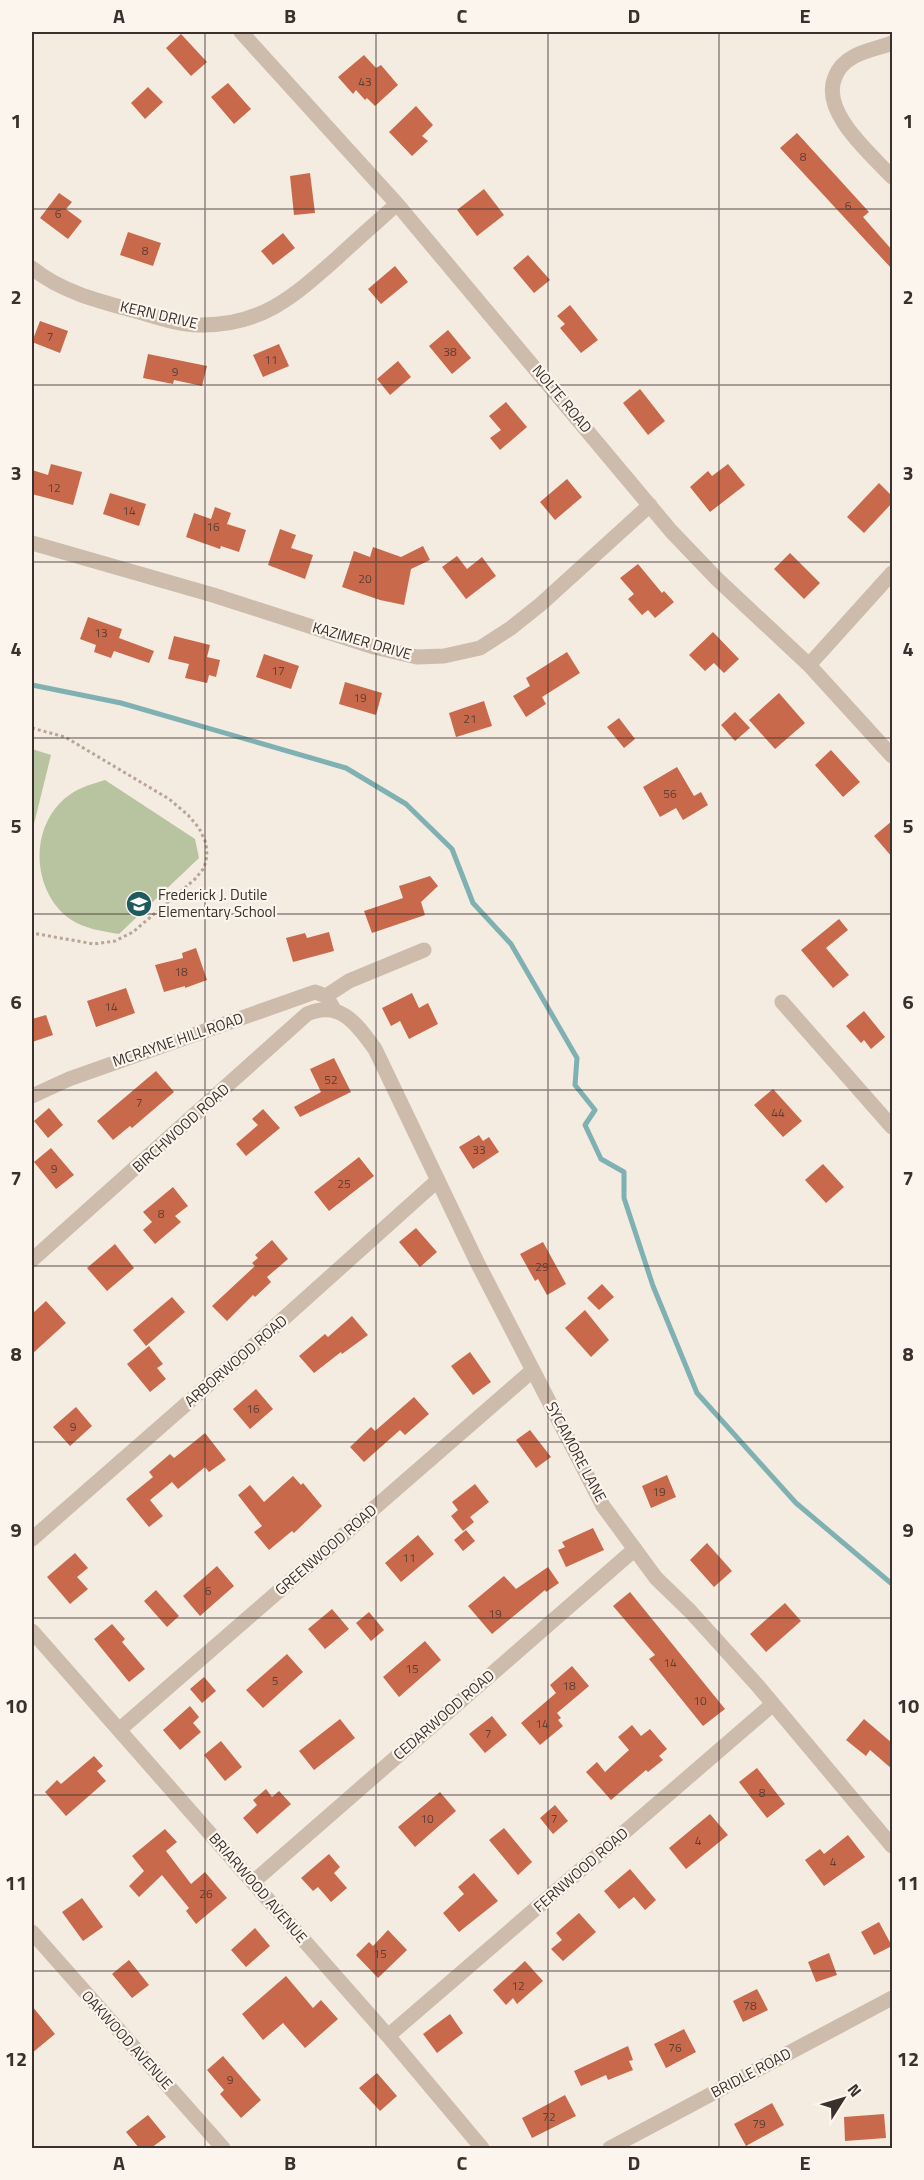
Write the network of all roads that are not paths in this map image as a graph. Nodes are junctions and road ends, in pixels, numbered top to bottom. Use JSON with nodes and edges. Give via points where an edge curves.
{"nodes":[{"id":1,"x":241,"y":32,"type":"edge"},
{"id":2,"x":892,"y":44,"type":"edge"},
{"id":3,"x":892,"y":177,"type":"edge"},
{"id":4,"x":397,"y":204,"type":"junction"},
{"id":5,"x":32,"y":268,"type":"edge"},
{"id":6,"x":650,"y":505,"type":"junction"},
{"id":7,"x":32,"y":543,"type":"edge"},
{"id":8,"x":892,"y":573,"type":"edge"},
{"id":9,"x":809,"y":665,"type":"junction"},
{"id":10,"x":892,"y":756,"type":"edge"},
{"id":11,"x":424,"y":950,"type":"dead end"},
{"id":12,"x":326,"y":996,"type":"junction"},
{"id":13,"x":782,"y":1002,"type":"dead end"},
{"id":14,"x":335,"y":1011,"type":"junction"},
{"id":15,"x":32,"y":1096,"type":"edge"},
{"id":16,"x":892,"y":1127,"type":"edge"},
{"id":17,"x":438,"y":1180,"type":"junction"},
{"id":18,"x":32,"y":1260,"type":"edge"},
{"id":19,"x":533,"y":1370,"type":"junction"},
{"id":20,"x":32,"y":1539,"type":"edge"},
{"id":21,"x":636,"y":1549,"type":"junction"},
{"id":22,"x":32,"y":1631,"type":"edge"},
{"id":23,"x":773,"y":1704,"type":"junction"},
{"id":24,"x":119,"y":1730,"type":"junction"},
{"id":25,"x":892,"y":1846,"type":"edge"},
{"id":26,"x":253,"y":1882,"type":"junction"},
{"id":27,"x":32,"y":1932,"type":"edge"},
{"id":28,"x":892,"y":1998,"type":"edge"},
{"id":29,"x":388,"y":2036,"type":"junction"},
{"id":30,"x":224,"y":2148,"type":"edge"},
{"id":31,"x":482,"y":2148,"type":"edge"},
{"id":32,"x":610,"y":2148,"type":"edge"}],
"edges":[{"from":1,"to":4,"type":"street","name":"NOLTE ROAD"},
{"from":2,"to":3,"type":"street","via":[[851,58],[839,68],[833,81],[834,106],[840,118]]},
{"from":4,"to":5,"type":"street","name":"KERN DRIVE","via":[[287,300],[261,314],[232,322],[198,325],[171,321],[67,289]]},
{"from":4,"to":6,"type":"street","name":"NOLTE ROAD"},
{"from":6,"to":7,"type":"street","name":"KAZIMER DRIVE","via":[[500,637],[480,648],[444,656],[417,657],[374,647]]},
{"from":6,"to":9,"type":"street","name":"NOLTE ROAD","via":[[717,579]]},
{"from":8,"to":9,"type":"street"},
{"from":9,"to":10,"type":"street","name":"NOLTE ROAD"},
{"from":11,"to":12,"type":"street","name":"MCRAYNE HILL ROAD","via":[[349,981]]},
{"from":12,"to":14,"type":"street"},
{"from":12,"to":15,"type":"street","name":"MCRAYNE HILL ROAD","via":[[315,992],[69,1078]]},
{"from":13,"to":16,"type":"street"},
{"from":14,"to":17,"type":"street","name":"SYCAMORE LANE","via":[[354,1021],[375,1049]]},
{"from":14,"to":18,"type":"street","name":"BIRCHWOOD ROAD","via":[[316,1010],[307,1014]]},
{"from":17,"to":19,"type":"street","name":"SYCAMORE LANE"},
{"from":17,"to":20,"type":"street","name":"ARBORWOOD ROAD"},
{"from":19,"to":21,"type":"street","name":"SYCAMORE LANE","via":[[603,1506]]},
{"from":19,"to":24,"type":"street","name":"GREENWOOD ROAD"},
{"from":21,"to":23,"type":"street","name":"SYCAMORE LANE","via":[[656,1578]]},
{"from":21,"to":26,"type":"street","name":"CEDARWOOD ROAD"},
{"from":22,"to":24,"type":"street","name":"BRIARWOOD AVENUE"},
{"from":23,"to":25,"type":"street","name":"SYCAMORE LANE"},
{"from":23,"to":29,"type":"street","name":"FERNWOOD ROAD"},
{"from":24,"to":26,"type":"street","name":"BRIARWOOD AVENUE"},
{"from":26,"to":29,"type":"street","name":"BRIARWOOD AVENUE"},
{"from":27,"to":30,"type":"street","name":"OAKWOOD AVENUE"},
{"from":28,"to":32,"type":"street","name":"BRIDLE ROAD"},
{"from":29,"to":31,"type":"street","name":"BRIARWOOD AVENUE"}]}
